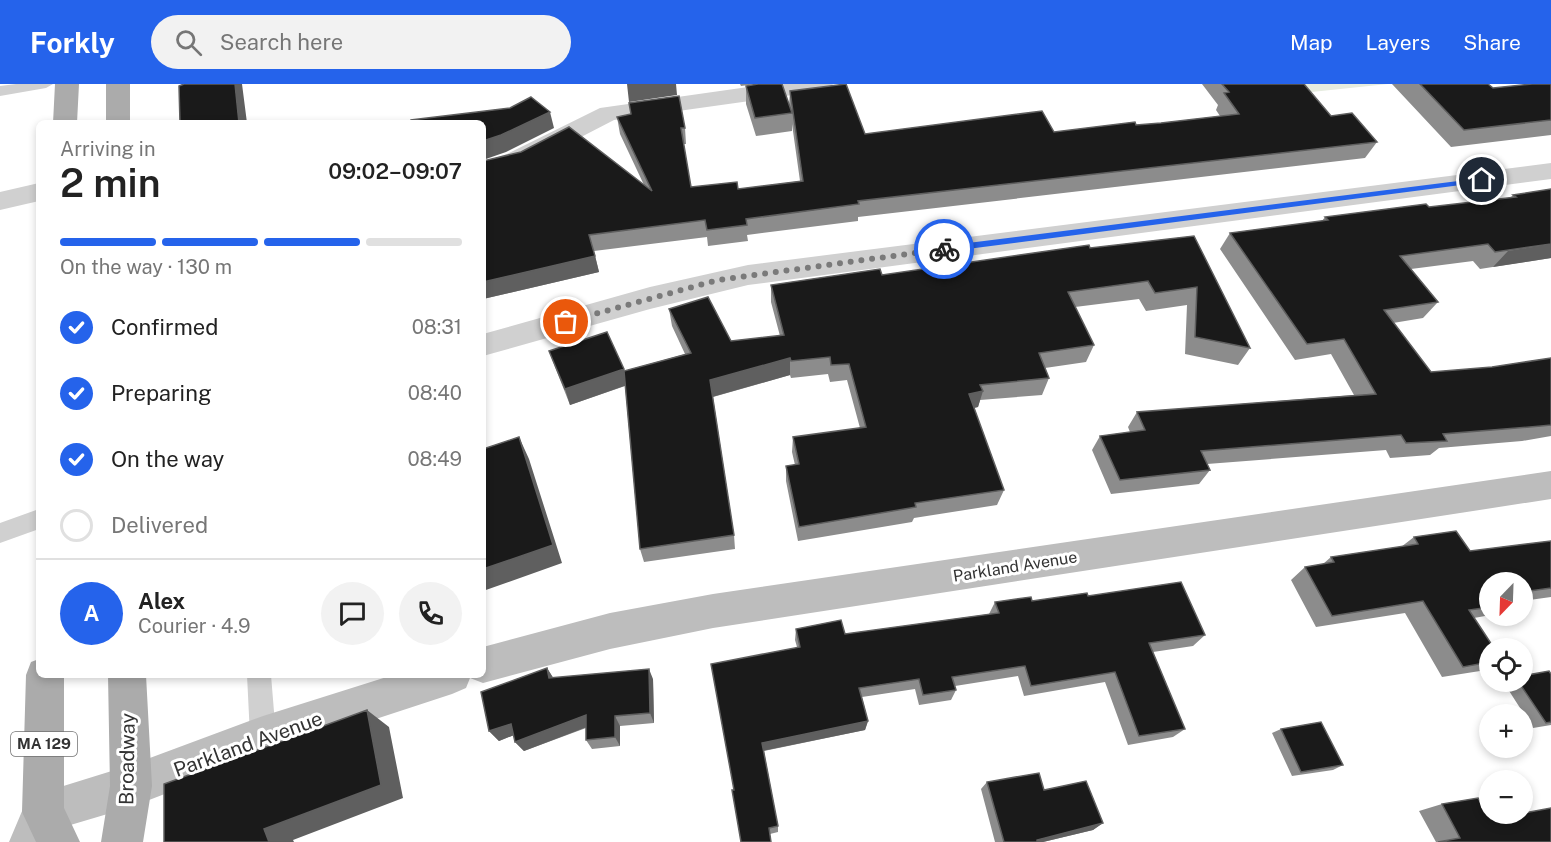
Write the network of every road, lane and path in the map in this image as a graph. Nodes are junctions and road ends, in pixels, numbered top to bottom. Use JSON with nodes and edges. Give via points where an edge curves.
{"nodes":[{"id":1,"x":46,"y":84,"type":"edge"},
{"id":2,"x":67,"y":84,"type":"edge"},
{"id":3,"x":118,"y":84,"type":"edge"},
{"id":4,"x":821,"y":84,"type":"edge"},
{"id":5,"x":0,"y":91,"type":"edge"},
{"id":6,"x":65,"y":120,"type":"edge"},
{"id":7,"x":118,"y":120,"type":"edge"},
{"id":8,"x":486,"y":169,"type":"edge"},
{"id":9,"x":1551,"y":171,"type":"edge"},
{"id":10,"x":36,"y":193,"type":"edge"},
{"id":11,"x":0,"y":201,"type":"edge"},
{"id":12,"x":486,"y":344,"type":"edge"},
{"id":13,"x":1551,"y":485,"type":"edge"},
{"id":14,"x":36,"y":520,"type":"edge"},
{"id":15,"x":0,"y":533,"type":"edge"},
{"id":16,"x":486,"y":664,"type":"edge"},
{"id":17,"x":45,"y":678,"type":"edge"},
{"id":18,"x":127,"y":678,"type":"edge"},
{"id":19,"x":259,"y":678,"type":"edge"},
{"id":20,"x":443,"y":678,"type":"edge"},
{"id":21,"x":263,"y":736,"type":"junction"},
{"id":22,"x":131,"y":786,"type":"junction"},
{"id":23,"x":44,"y":832,"type":"edge"},
{"id":24,"x":122,"y":842,"type":"edge"}],
"edges":[{"from":1,"to":5,"type":"lane"},
{"from":2,"to":6,"type":"main road"},
{"from":3,"to":7,"type":"main road"},
{"from":4,"to":8,"type":"street","via":[[609,113],[588,120],[532,152]]},
{"from":9,"to":12,"type":"street","via":[[748,275],[660,295]]},
{"from":10,"to":11,"type":"street"},
{"from":13,"to":16,"type":"main road","name":"Parkland Avenue","via":[[713,611],[610,631]]},
{"from":14,"to":15,"type":"lane"},
{"from":17,"to":23,"type":"main road","number":"MA 129"},
{"from":18,"to":22,"type":"main road","name":"Broadway"},
{"from":19,"to":21,"type":"lane"},
{"from":20,"to":21,"type":"main road","name":"Parkland Avenue"},
{"from":21,"to":22,"type":"main road","name":"Parkland Avenue"},
{"from":22,"to":23,"type":"main road","name":"Parkland Avenue"},
{"from":22,"to":24,"type":"main road","name":"Broadway"}]}
